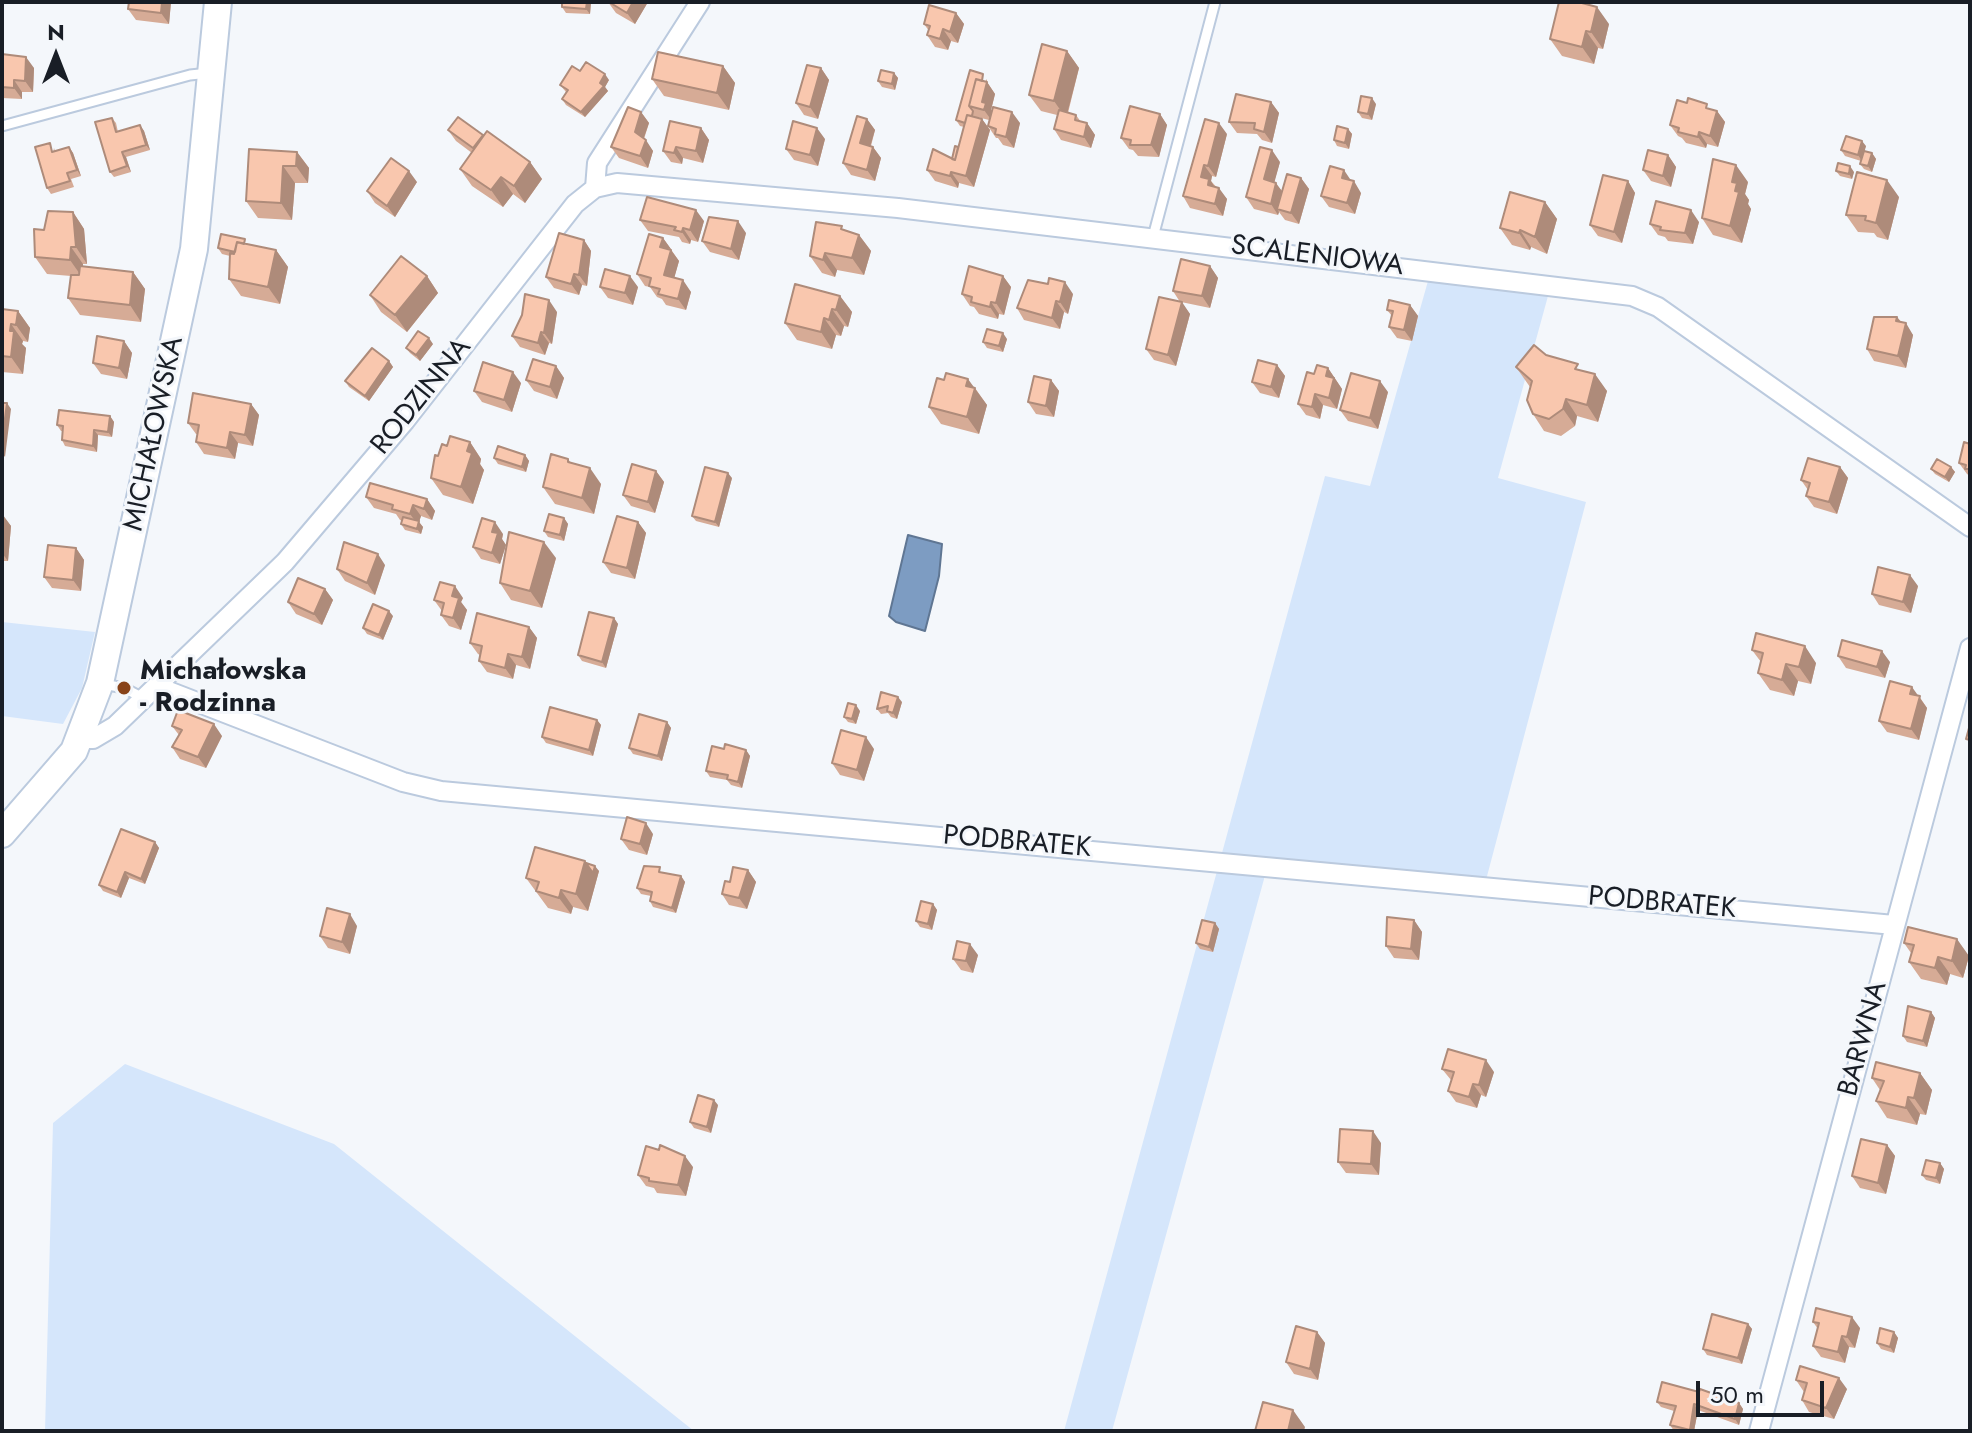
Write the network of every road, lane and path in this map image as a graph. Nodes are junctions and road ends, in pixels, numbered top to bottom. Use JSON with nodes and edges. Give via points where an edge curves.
{"nodes":[{"id":1,"x":218,"y":2,"type":"edge"},
{"id":2,"x":700,"y":2,"type":"edge"},
{"id":3,"x":1215,"y":2,"type":"edge"},
{"id":4,"x":213,"y":72,"type":"junction"},
{"id":5,"x":2,"y":126,"type":"edge"},
{"id":6,"x":595,"y":188,"type":"junction"},
{"id":7,"x":1153,"y":237,"type":"junction"},
{"id":8,"x":1970,"y":527,"type":"edge"},
{"id":9,"x":1970,"y":648,"type":"edge"},
{"id":10,"x":100,"y":683,"type":"junction"},
{"id":11,"x":151,"y":693,"type":"junction"},
{"id":12,"x":81,"y":739,"type":"junction"},
{"id":13,"x":2,"y":834,"type":"edge"},
{"id":14,"x":1894,"y":925,"type":"junction"},
{"id":15,"x":1759,"y":1431,"type":"edge"}],
"edges":[{"from":1,"to":4,"type":"street","name":"MICHAŁOWSKA"},
{"from":2,"to":6,"type":"street","via":[[597,163]]},
{"from":3,"to":7,"type":"lane"},
{"from":4,"to":5,"type":"lane"},
{"from":4,"to":10,"type":"street","name":"MICHAŁOWSKA","via":[[194,249]]},
{"from":6,"to":7,"type":"street","name":"SCALENIOWA","via":[[648,184]]},
{"from":6,"to":11,"type":"street","name":"RODZINNA","via":[[575,204],[405,421],[285,562]]},
{"from":7,"to":8,"type":"street","name":"SCALENIOWA","via":[[1641,299]]},
{"from":9,"to":14,"type":"street","name":"BARWNA"},
{"from":10,"to":11,"type":"lane"},
{"from":10,"to":12,"type":"street","name":"MICHAŁOWSKA"},
{"from":11,"to":12,"type":"street","name":"RODZINNA","via":[[106,732]]},
{"from":11,"to":14,"type":"street","name":"PODBRATEK","via":[[441,791]]},
{"from":12,"to":13,"type":"street","name":"MICHAŁOWSKA"},
{"from":14,"to":15,"type":"street","name":"BARWNA"}]}
